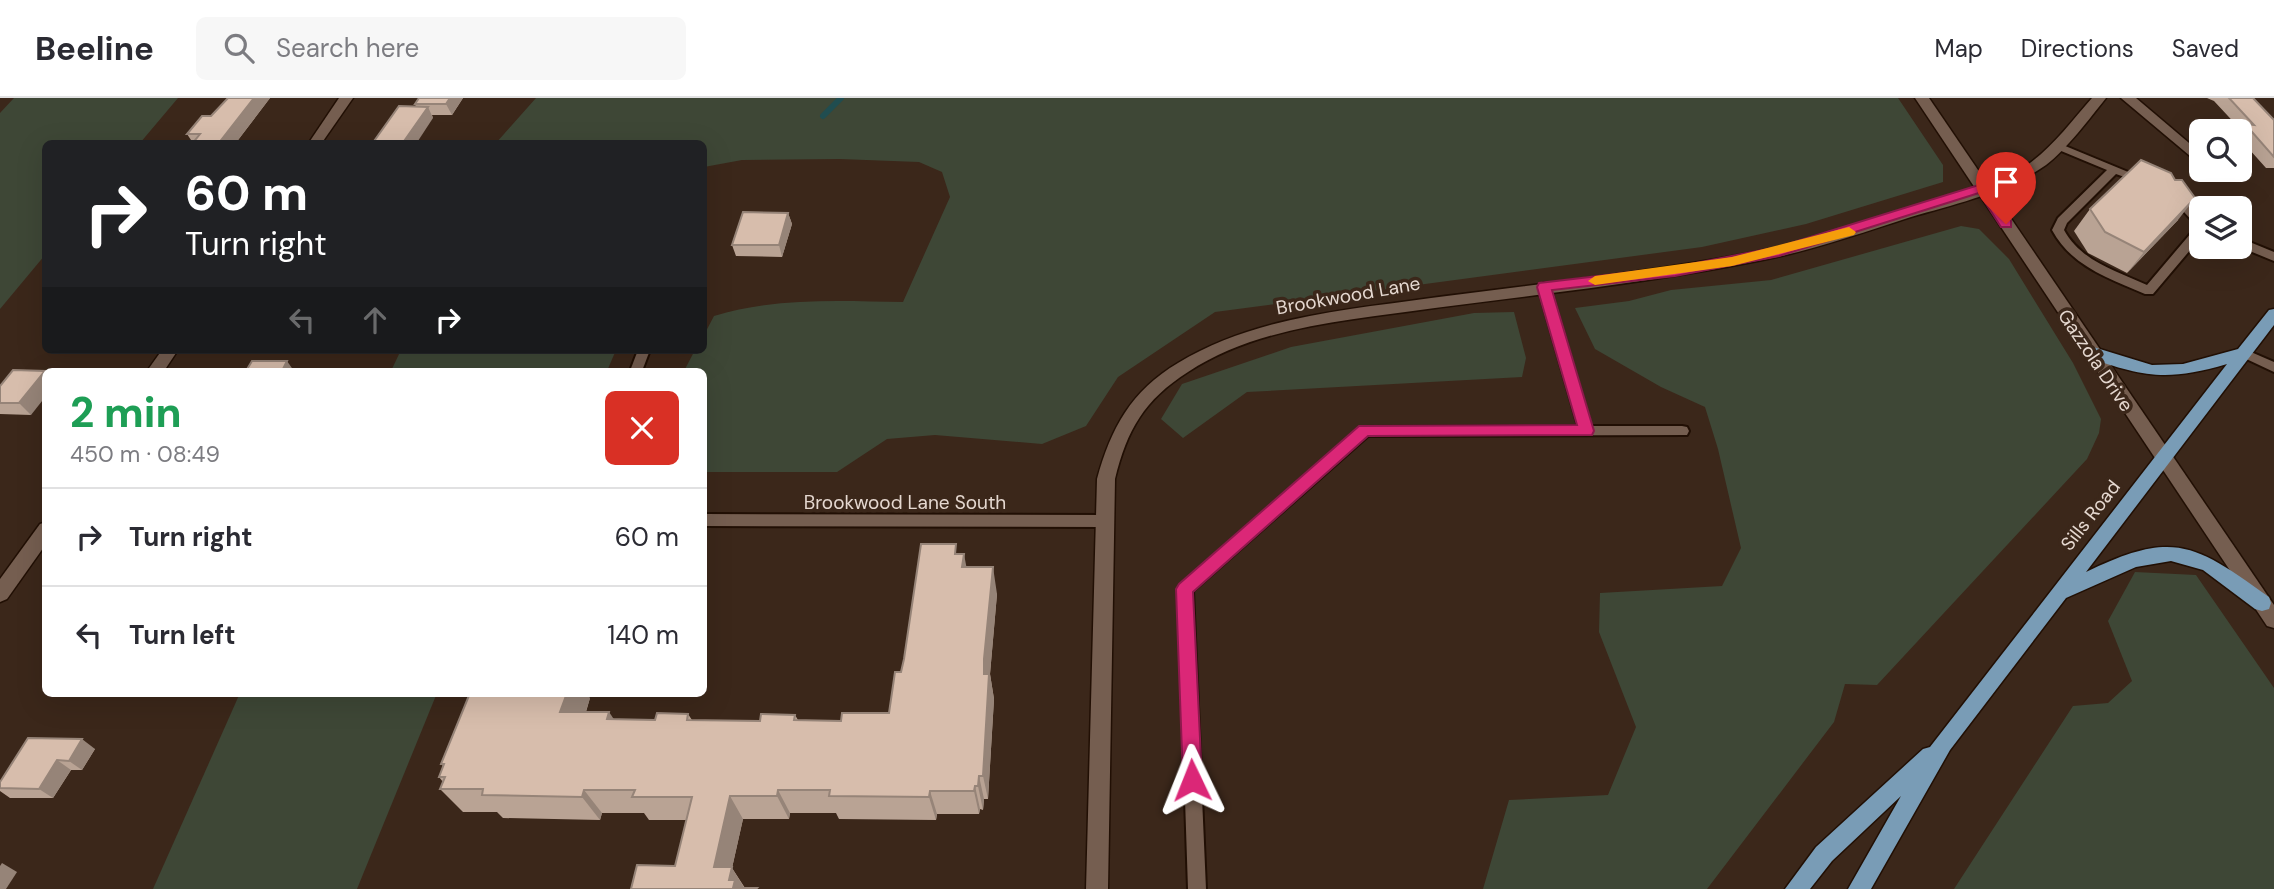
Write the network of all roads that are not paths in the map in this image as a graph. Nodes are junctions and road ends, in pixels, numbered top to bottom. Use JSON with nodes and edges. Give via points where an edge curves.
{"nodes":[{"id":1,"x":345,"y":98,"type":"edge"},
{"id":2,"x":1922,"y":98,"type":"edge"},
{"id":3,"x":2099,"y":98,"type":"edge"},
{"id":4,"x":2129,"y":98,"type":"edge"},
{"id":5,"x":317,"y":140,"type":"edge"},
{"id":6,"x":2058,"y":146,"type":"junction"},
{"id":7,"x":2189,"y":151,"type":"edge"},
{"id":8,"x":2115,"y":169,"type":"junction"},
{"id":9,"x":2153,"y":185,"type":"edge"},
{"id":10,"x":1982,"y":188,"type":"junction"},
{"id":11,"x":2165,"y":191,"type":"edge"},
{"id":12,"x":2189,"y":210,"type":"edge"},
{"id":13,"x":2189,"y":242,"type":"edge"},
{"id":14,"x":2252,"y":247,"type":"edge"},
{"id":15,"x":2274,"y":257,"type":"edge"},
{"id":16,"x":1544,"y":287,"type":"junction"},
{"id":17,"x":2274,"y":314,"type":"edge"},
{"id":18,"x":2090,"y":352,"type":"junction"},
{"id":19,"x":2244,"y":353,"type":"junction"},
{"id":20,"x":2274,"y":367,"type":"edge"},
{"id":21,"x":1586,"y":431,"type":"junction"},
{"id":22,"x":1682,"y":431,"type":"dead end"},
{"id":23,"x":2163,"y":459,"type":"junction"},
{"id":24,"x":707,"y":520,"type":"edge"},
{"id":25,"x":1104,"y":520,"type":"junction"},
{"id":26,"x":42,"y":535,"type":"edge"},
{"id":27,"x":2058,"y":593,"type":"junction"},
{"id":28,"x":0,"y":594,"type":"edge"},
{"id":29,"x":2262,"y":603,"type":"junction"},
{"id":30,"x":2274,"y":620,"type":"edge"},
{"id":31,"x":1943,"y":744,"type":"junction"},
{"id":32,"x":1097,"y":889,"type":"edge"},
{"id":33,"x":1197,"y":889,"type":"edge"},
{"id":34,"x":1796,"y":889,"type":"edge"},
{"id":35,"x":1859,"y":889,"type":"edge"}],
"edges":[{"from":1,"to":5,"type":"street"},
{"from":2,"to":10,"type":"street","name":"Gazzola Drive"},
{"from":3,"to":6,"type":"street","name":"Brookwood Lane"},
{"from":4,"to":7,"type":"street"},
{"from":6,"to":8,"type":"lane"},
{"from":6,"to":10,"type":"street","name":"Brookwood Lane","via":[[2022,174]]},
{"from":8,"to":9,"type":"lane"},
{"from":8,"to":13,"type":"lane","via":[[2058,230],[2078,257],[2149,291]]},
{"from":10,"to":16,"type":"street","name":"Brookwood Lane","via":[[1779,251],[1675,271]]},
{"from":10,"to":18,"type":"street","name":"Gazzola Drive"},
{"from":11,"to":12,"type":"lane","via":[[2178,196]]},
{"from":14,"to":15,"type":"lane"},
{"from":16,"to":21,"type":"lane"},
{"from":16,"to":25,"type":"street","name":"Brookwood Lane","via":[[1316,319],[1242,340],[1181,368],[1141,400],[1118,438],[1110,458]]},
{"from":17,"to":19,"type":"main road","name":"Sills Road"},
{"from":18,"to":19,"type":"main road","via":[[2160,373]]},
{"from":18,"to":23,"type":"street","name":"Gazzola Drive"},
{"from":19,"to":20,"type":"lane"},
{"from":19,"to":23,"type":"main road","name":"Sills Road"},
{"from":21,"to":22,"type":"lane"},
{"from":21,"to":33,"type":"lane","via":[[1365,430],[1185,589]]},
{"from":23,"to":27,"type":"main road","name":"Sills Road"},
{"from":23,"to":29,"type":"street","name":"Gazzola Drive"},
{"from":24,"to":25,"type":"lane","name":"Brookwood Lane South"},
{"from":25,"to":32,"type":"street","name":"Brookwood Lane"},
{"from":26,"to":28,"type":"street"},
{"from":27,"to":29,"type":"main road","via":[[2141,556],[2166,552],[2211,566]]},
{"from":27,"to":31,"type":"main road","name":"Sills Road"},
{"from":29,"to":30,"type":"street","name":"Gazzola Drive"},
{"from":31,"to":34,"type":"main road","name":"Sills Road","via":[[1824,854]]},
{"from":31,"to":35,"type":"main road","name":"Sills Road"}]}
